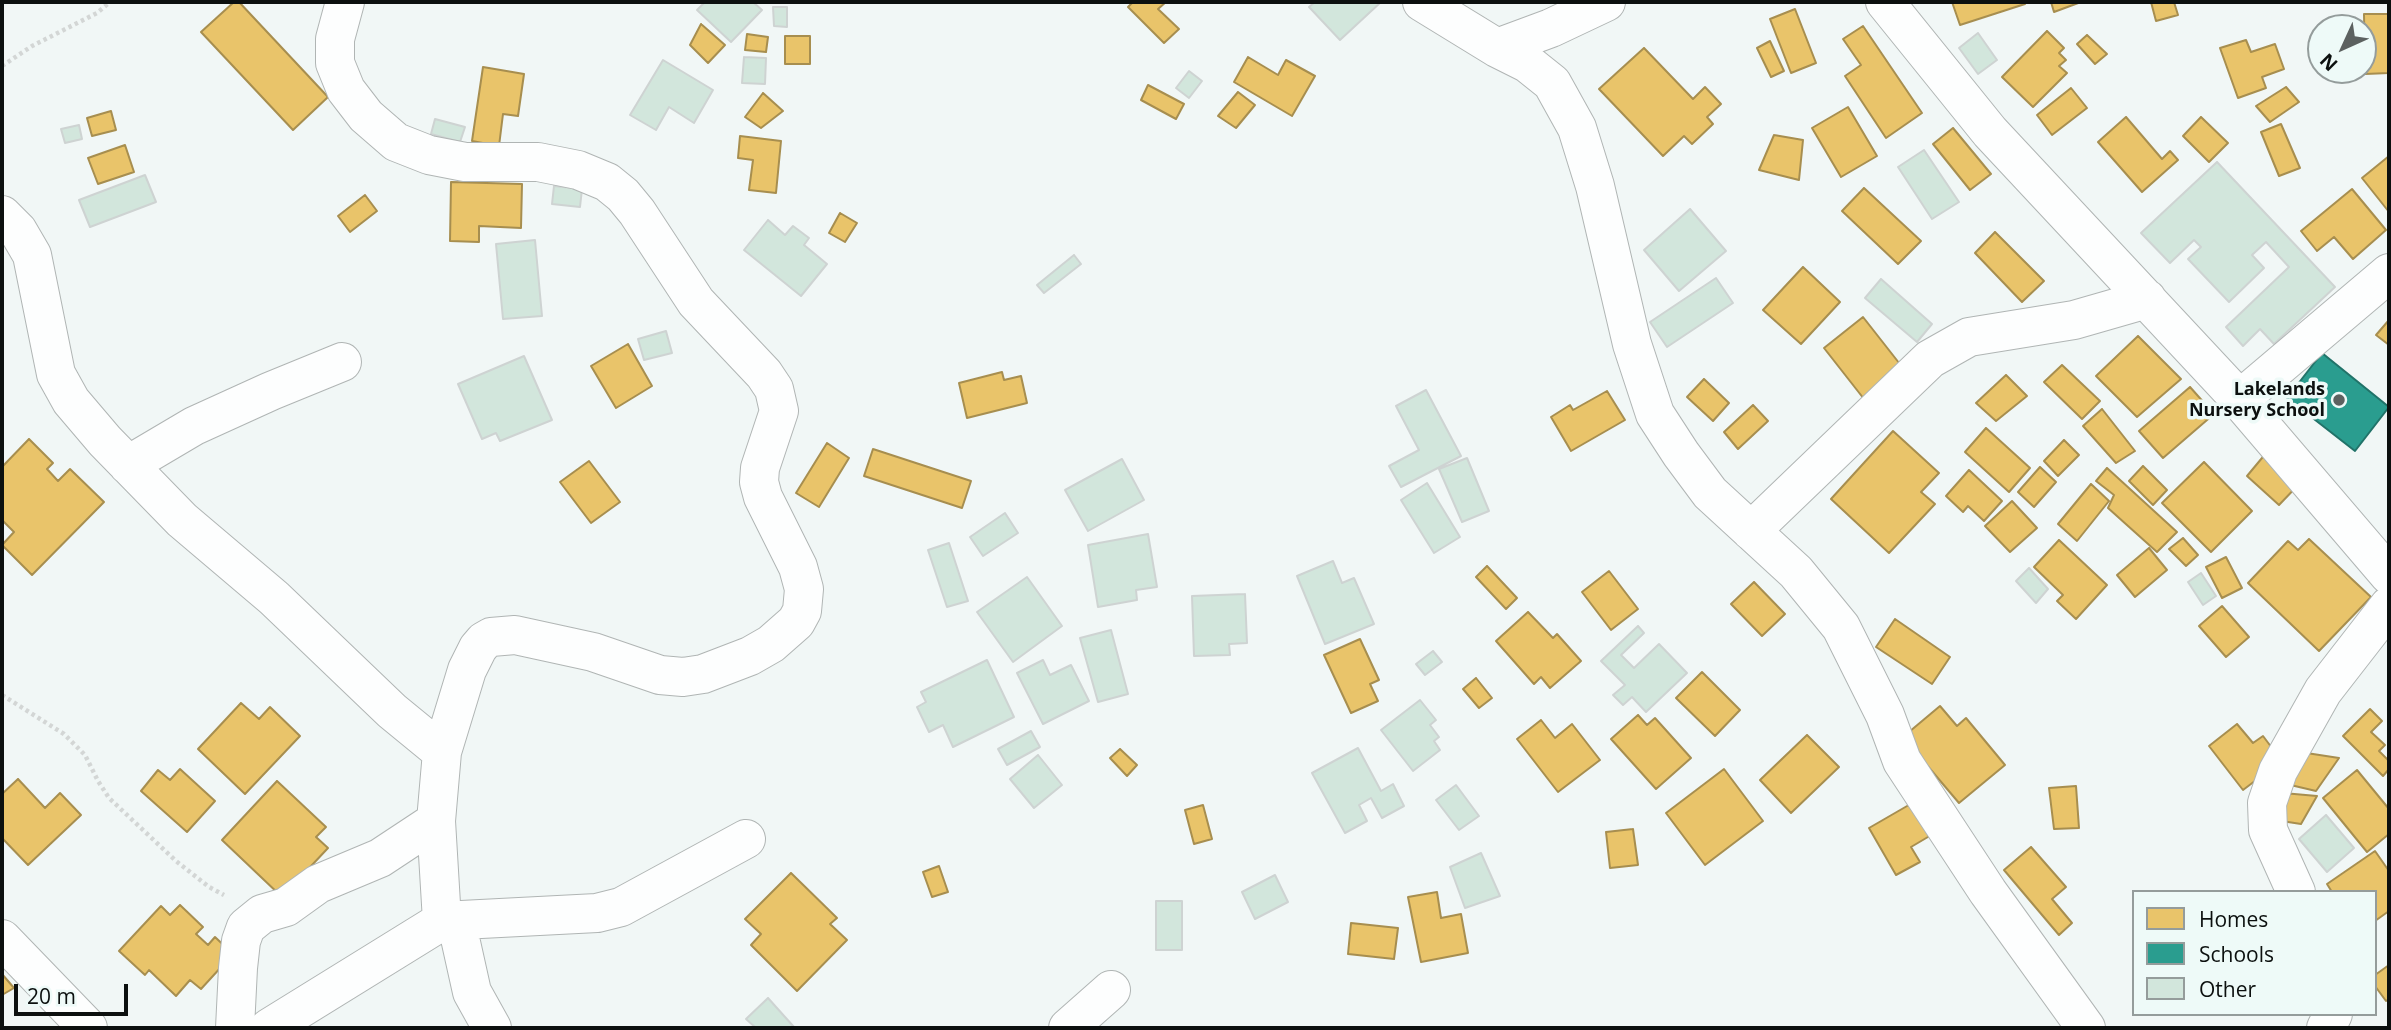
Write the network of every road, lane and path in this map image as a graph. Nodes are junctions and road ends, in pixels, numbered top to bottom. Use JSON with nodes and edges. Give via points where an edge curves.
{"nodes":[{"id":1,"x":110,"y":2,"type":"edge"},
{"id":2,"x":345,"y":2,"type":"edge"},
{"id":3,"x":1422,"y":2,"type":"edge"},
{"id":4,"x":1606,"y":2,"type":"edge"},
{"id":5,"x":1885,"y":2,"type":"edge"},
{"id":6,"x":1497,"y":48,"type":"junction"},
{"id":7,"x":2,"y":66,"type":"edge"},
{"id":8,"x":2,"y":215,"type":"edge"},
{"id":9,"x":2389,"y":273,"type":"edge"},
{"id":10,"x":2147,"y":299,"type":"junction"},
{"id":11,"x":342,"y":362,"type":"dead end"},
{"id":12,"x":2239,"y":400,"type":"junction"},
{"id":13,"x":128,"y":465,"type":"junction"},
{"id":14,"x":1751,"y":531,"type":"junction"},
{"id":15,"x":2389,"y":575,"type":"edge"},
{"id":16,"x":2389,"y":606,"type":"edge"},
{"id":17,"x":2,"y":695,"type":"edge"},
{"id":18,"x":442,"y":752,"type":"junction"},
{"id":19,"x":436,"y":821,"type":"junction"},
{"id":20,"x":746,"y":839,"type":"dead end"},
{"id":21,"x":2296,"y":890,"type":"edge"},
{"id":22,"x":262,"y":914,"type":"junction"},
{"id":23,"x":449,"y":920,"type":"junction"},
{"id":24,"x":2,"y":939,"type":"edge"},
{"id":25,"x":1111,"y":990,"type":"dead end"},
{"id":26,"x":88,"y":1028,"type":"edge"},
{"id":27,"x":234,"y":1028,"type":"edge"},
{"id":28,"x":269,"y":1028,"type":"edge"},
{"id":29,"x":492,"y":1028,"type":"edge"},
{"id":30,"x":1068,"y":1028,"type":"edge"},
{"id":31,"x":2086,"y":1028,"type":"edge"}],
"edges":[{"from":1,"to":7,"type":"path"},
{"from":2,"to":18,"type":"street","via":[[335,39],[335,62],[346,90],[366,116],[396,142],[429,155],[465,162],[538,162],[607,182],[637,212],[696,302],[764,374],[774,389],[779,411],[759,482],[804,589],[796,622],[771,644],[693,676],[660,675],[515,635],[491,637],[472,658]]},
{"from":3,"to":6,"type":"street"},
{"from":4,"to":6,"type":"street"},
{"from":5,"to":10,"type":"street","via":[[1990,132]]},
{"from":6,"to":14,"type":"street","via":[[1552,83],[1577,128],[1632,344],[1655,414],[1710,493]]},
{"from":8,"to":13,"type":"street","via":[[32,255],[56,374],[71,401]]},
{"from":9,"to":12,"type":"street"},
{"from":10,"to":12,"type":"street"},
{"from":10,"to":14,"type":"street","via":[[2074,320],[1969,337],[1930,359]]},
{"from":11,"to":13,"type":"street","via":[[194,425]]},
{"from":12,"to":15,"type":"street"},
{"from":13,"to":18,"type":"street","via":[[181,520]]},
{"from":14,"to":31,"type":"street","via":[[1796,572],[1841,627],[1885,715],[1902,761],[1988,892]]},
{"from":16,"to":21,"type":"street","via":[[2323,691],[2278,771],[2267,803],[2268,830]]},
{"from":17,"to":22,"type":"path","via":[[64,734],[85,755],[109,797],[176,861],[209,887]]},
{"from":18,"to":19,"type":"street"},
{"from":19,"to":22,"type":"street","via":[[380,858],[318,884],[286,907]]},
{"from":19,"to":23,"type":"street"},
{"from":20,"to":23,"type":"street","via":[[621,907]]},
{"from":22,"to":27,"type":"street","via":[[246,928],[241,941]]},
{"from":23,"to":28,"type":"street"},
{"from":23,"to":29,"type":"street","via":[[472,992]]},
{"from":24,"to":26,"type":"street"},
{"from":25,"to":30,"type":"street"}]}
